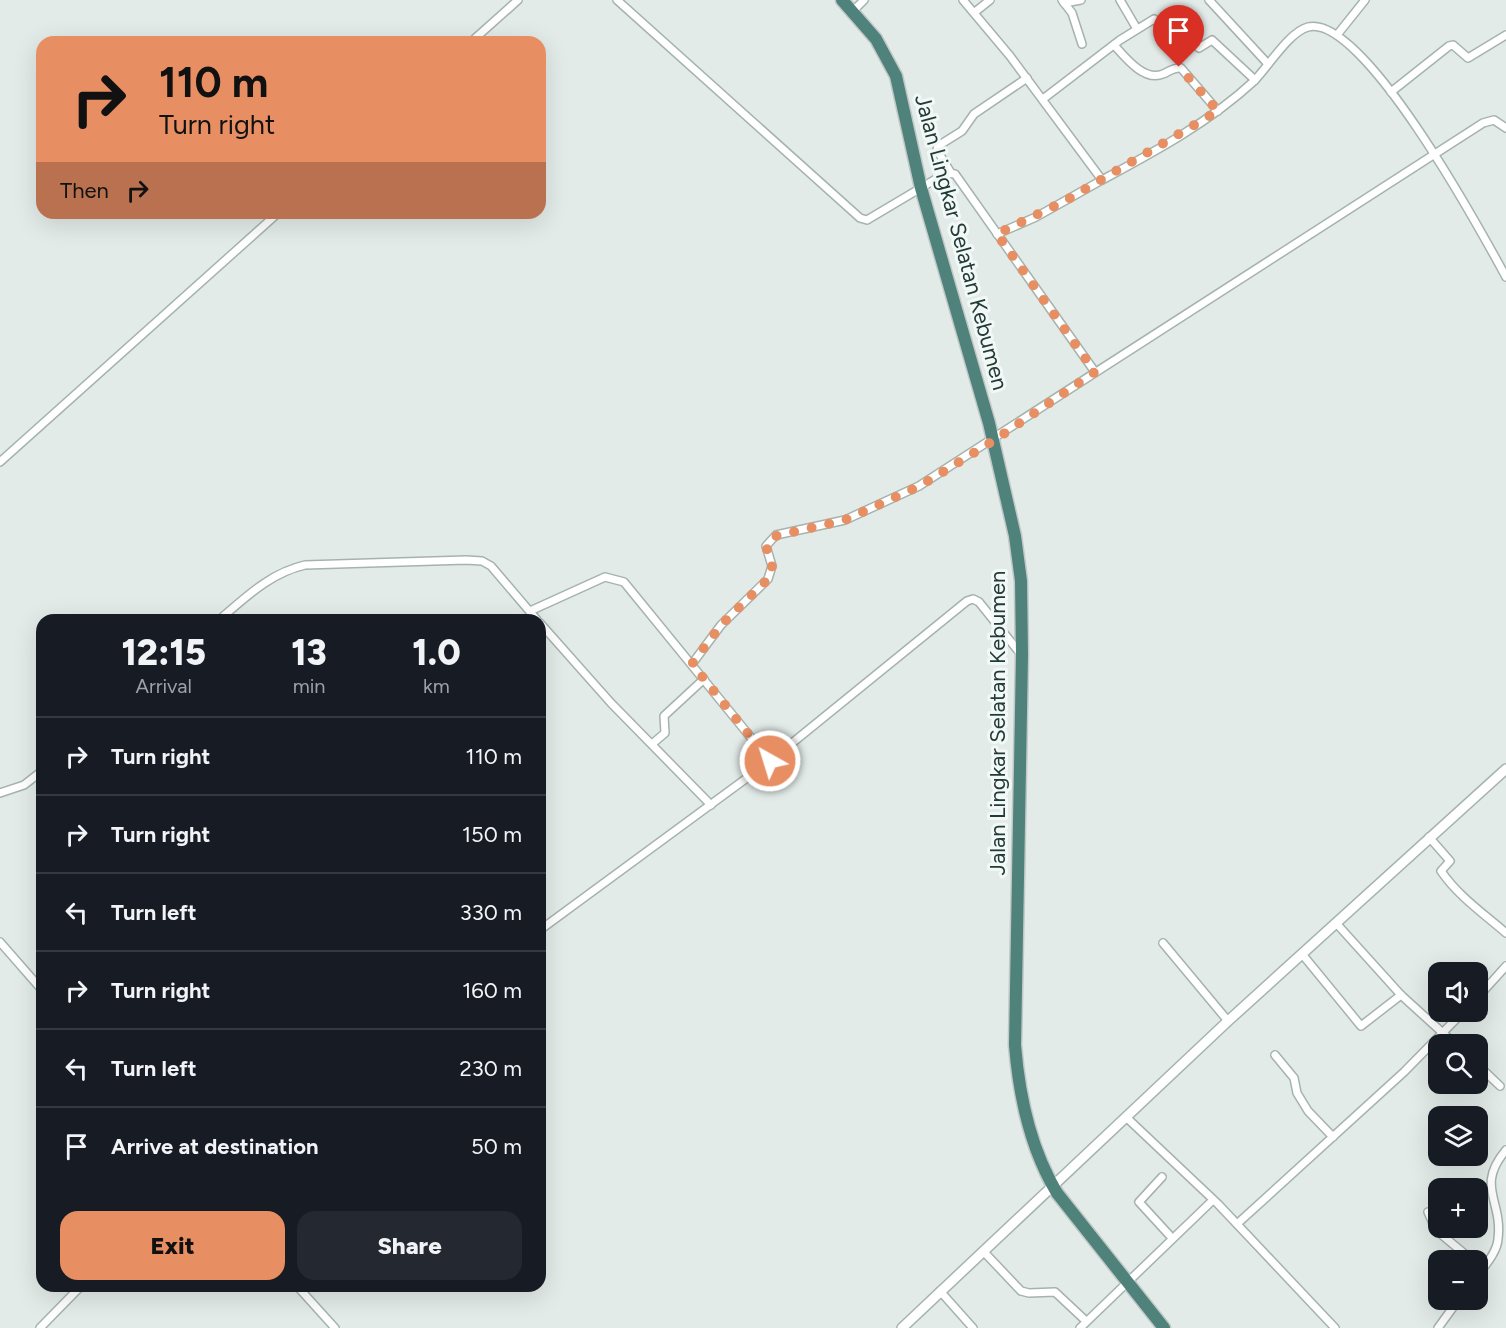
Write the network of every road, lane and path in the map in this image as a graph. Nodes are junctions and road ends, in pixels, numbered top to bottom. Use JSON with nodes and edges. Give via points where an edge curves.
{"nodes":[{"id":1,"x":518,"y":0,"type":"edge"},
{"id":2,"x":617,"y":0,"type":"edge"},
{"id":3,"x":842,"y":0,"type":"edge"},
{"id":4,"x":864,"y":0,"type":"edge"},
{"id":5,"x":963,"y":0,"type":"edge"},
{"id":6,"x":990,"y":0,"type":"edge"},
{"id":7,"x":1081,"y":0,"type":"edge"},
{"id":8,"x":1120,"y":0,"type":"edge"},
{"id":9,"x":1209,"y":0,"type":"edge"},
{"id":10,"x":1365,"y":0,"type":"edge"},
{"id":11,"x":1063,"y":2,"type":"edge"},
{"id":12,"x":852,"y":12,"type":"junction"},
{"id":13,"x":975,"y":12,"type":"junction"},
{"id":14,"x":1137,"y":29,"type":"junction"},
{"id":15,"x":1337,"y":35,"type":"junction"},
{"id":16,"x":1506,"y":35,"type":"edge"},
{"id":17,"x":478,"y":36,"type":"edge"},
{"id":18,"x":1082,"y":44,"type":"dead end"},
{"id":19,"x":1114,"y":45,"type":"junction"},
{"id":20,"x":1268,"y":64,"type":"junction"},
{"id":21,"x":1026,"y":78,"type":"junction"},
{"id":22,"x":1255,"y":80,"type":"junction"},
{"id":23,"x":1390,"y":92,"type":"junction"},
{"id":24,"x":1043,"y":99,"type":"junction"},
{"id":25,"x":1218,"y":111,"type":"junction"},
{"id":26,"x":1506,"y":128,"type":"edge"},
{"id":27,"x":1434,"y":152,"type":"junction"},
{"id":28,"x":951,"y":173,"type":"junction"},
{"id":29,"x":1102,"y":180,"type":"junction"},
{"id":30,"x":921,"y":188,"type":"junction"},
{"id":31,"x":271,"y":219,"type":"edge"},
{"id":32,"x":997,"y":234,"type":"junction"},
{"id":33,"x":1506,"y":277,"type":"edge"},
{"id":34,"x":1093,"y":369,"type":"junction"},
{"id":35,"x":993,"y":440,"type":"junction"},
{"id":36,"x":0,"y":462,"type":"edge"},
{"id":37,"x":530,"y":611,"type":"junction"},
{"id":38,"x":226,"y":614,"type":"edge"},
{"id":39,"x":532,"y":614,"type":"edge"},
{"id":40,"x":546,"y":629,"type":"edge"},
{"id":41,"x":1022,"y":655,"type":"junction"},
{"id":42,"x":692,"y":664,"type":"junction"},
{"id":43,"x":704,"y":679,"type":"junction"},
{"id":44,"x":652,"y":744,"type":"junction"},
{"id":45,"x":770,"y":761,"type":"junction"},
{"id":46,"x":1506,"y":769,"type":"edge"},
{"id":47,"x":36,"y":776,"type":"edge"},
{"id":48,"x":0,"y":793,"type":"edge"},
{"id":49,"x":711,"y":805,"type":"junction"},
{"id":50,"x":1429,"y":837,"type":"junction"},
{"id":51,"x":1336,"y":923,"type":"junction"},
{"id":52,"x":546,"y":926,"type":"edge"},
{"id":53,"x":1506,"y":933,"type":"edge"},
{"id":54,"x":0,"y":942,"type":"edge"},
{"id":55,"x":1163,"y":943,"type":"dead end"},
{"id":56,"x":1302,"y":954,"type":"junction"},
{"id":57,"x":1506,"y":966,"type":"edge"},
{"id":58,"x":36,"y":983,"type":"edge"},
{"id":59,"x":1488,"y":986,"type":"edge"},
{"id":60,"x":1401,"y":995,"type":"junction"},
{"id":61,"x":1228,"y":1020,"type":"junction"},
{"id":62,"x":1454,"y":1022,"type":"edge"},
{"id":63,"x":1444,"y":1034,"type":"joint"},
{"id":64,"x":1428,"y":1049,"type":"edge"},
{"id":65,"x":1275,"y":1055,"type":"dead end"},
{"id":66,"x":1488,"y":1075,"type":"edge"},
{"id":67,"x":1500,"y":1086,"type":"dead end"},
{"id":68,"x":1127,"y":1118,"type":"junction"},
{"id":69,"x":1333,"y":1137,"type":"junction"},
{"id":70,"x":1506,"y":1150,"type":"edge"},
{"id":71,"x":1162,"y":1177,"type":"dead end"},
{"id":72,"x":1050,"y":1182,"type":"junction"},
{"id":73,"x":1213,"y":1200,"type":"junction"},
{"id":74,"x":1237,"y":1224,"type":"junction"},
{"id":75,"x":1172,"y":1238,"type":"junction"},
{"id":76,"x":1446,"y":1238,"type":"edge"},
{"id":77,"x":1460,"y":1250,"type":"edge"},
{"id":78,"x":983,"y":1251,"type":"junction"},
{"id":79,"x":1488,"y":1256,"type":"edge"},
{"id":80,"x":1129,"y":1283,"type":"junction"},
{"id":81,"x":940,"y":1291,"type":"junction"},
{"id":82,"x":75,"y":1292,"type":"edge"},
{"id":83,"x":302,"y":1292,"type":"edge"},
{"id":84,"x":1451,"y":1310,"type":"edge"},
{"id":85,"x":1086,"y":1322,"type":"junction"},
{"id":86,"x":40,"y":1328,"type":"edge"},
{"id":87,"x":335,"y":1328,"type":"edge"},
{"id":88,"x":902,"y":1328,"type":"edge"},
{"id":89,"x":973,"y":1328,"type":"edge"},
{"id":90,"x":1080,"y":1328,"type":"edge"},
{"id":91,"x":1164,"y":1328,"type":"edge"},
{"id":92,"x":1335,"y":1328,"type":"edge"},
{"id":93,"x":1438,"y":1328,"type":"edge"}],
"edges":[{"from":1,"to":17,"type":"street"},
{"from":2,"to":30,"type":"street","via":[[860,218],[867,220]]},
{"from":3,"to":12,"type":"highway","name":"Jalan Lingkar Selatan Kebumen"},
{"from":4,"to":12,"type":"street"},
{"from":5,"to":13,"type":"street"},
{"from":6,"to":13,"type":"street"},
{"from":7,"to":11,"type":"street"},
{"from":8,"to":14,"type":"street"},
{"from":9,"to":20,"type":"street"},
{"from":10,"to":15,"type":"street"},
{"from":11,"to":18,"type":"street","via":[[1075,21]]},
{"from":12,"to":30,"type":"highway","name":"Jalan Lingkar Selatan Kebumen","via":[[892,63]]},
{"from":13,"to":21,"type":"street"},
{"from":14,"to":19,"type":"street"},
{"from":14,"to":22,"type":"street","via":[[1154,20],[1163,28],[1172,22],[1199,48],[1212,40]]},
{"from":15,"to":20,"type":"street","via":[[1324,28],[1307,27],[1298,31]]},
{"from":15,"to":23,"type":"street","via":[[1365,59]]},
{"from":16,"to":23,"type":"street","via":[[1468,58],[1449,46]]},
{"from":19,"to":24,"type":"street"},
{"from":19,"to":25,"type":"street","via":[[1128,61],[1150,75],[1160,76],[1175,67],[1181,68]]},
{"from":20,"to":22,"type":"street"},
{"from":21,"to":24,"type":"street"},
{"from":21,"to":28,"type":"street","via":[[974,114],[962,130],[938,146]]},
{"from":22,"to":25,"type":"street"},
{"from":23,"to":27,"type":"street"},
{"from":24,"to":29,"type":"street"},
{"from":25,"to":29,"type":"street"},
{"from":26,"to":27,"type":"street","via":[[1490,120]]},
{"from":27,"to":33,"type":"street"},
{"from":27,"to":34,"type":"street"},
{"from":28,"to":30,"type":"street"},
{"from":28,"to":32,"type":"street"},
{"from":29,"to":32,"type":"street"},
{"from":30,"to":35,"type":"highway","name":"Jalan Lingkar Selatan Kebumen"},
{"from":31,"to":36,"type":"street"},
{"from":32,"to":34,"type":"street"},
{"from":34,"to":35,"type":"street"},
{"from":35,"to":41,"type":"highway","name":"Jalan Lingkar Selatan Kebumen","via":[[1015,536],[1021,581]]},
{"from":35,"to":42,"type":"street","via":[[920,486],[869,512],[776,536],[766,546],[772,566],[768,579],[721,625]]},
{"from":37,"to":38,"type":"street","via":[[491,566],[482,561],[431,561],[305,565],[284,570]]},
{"from":37,"to":39,"type":"street"},
{"from":37,"to":42,"type":"street","via":[[606,577],[619,579]]},
{"from":40,"to":44,"type":"street"},
{"from":41,"to":45,"type":"street","via":[[979,602],[968,601]]},
{"from":41,"to":72,"type":"highway","name":"Jalan Lingkar Selatan Kebumen","via":[[1015,1045],[1022,1103]]},
{"from":42,"to":43,"type":"street"},
{"from":43,"to":44,"type":"street","via":[[664,716],[665,732]]},
{"from":43,"to":45,"type":"street"},
{"from":44,"to":49,"type":"street"},
{"from":45,"to":49,"type":"street"},
{"from":46,"to":50,"type":"street"},
{"from":47,"to":48,"type":"street","via":[[24,785]]},
{"from":49,"to":52,"type":"street"},
{"from":50,"to":51,"type":"street"},
{"from":50,"to":53,"type":"street","via":[[1450,861],[1441,871],[1448,880]]},
{"from":51,"to":56,"type":"street"},
{"from":51,"to":60,"type":"street"},
{"from":54,"to":58,"type":"street"},
{"from":55,"to":61,"type":"street"},
{"from":56,"to":60,"type":"street","via":[[1361,1026]]},
{"from":56,"to":61,"type":"street"},
{"from":57,"to":59,"type":"street"},
{"from":60,"to":63,"type":"street"},
{"from":61,"to":68,"type":"street"},
{"from":62,"to":63,"type":"street"},
{"from":64,"to":69,"type":"street"},
{"from":65,"to":69,"type":"street","via":[[1294,1078],[1308,1111]]},
{"from":66,"to":67,"type":"street"},
{"from":68,"to":72,"type":"street"},
{"from":68,"to":73,"type":"street"},
{"from":69,"to":74,"type":"street"},
{"from":70,"to":79,"type":"street","via":[[1492,1168],[1498,1241]]},
{"from":71,"to":75,"type":"street","via":[[1140,1204]]},
{"from":72,"to":78,"type":"street"},
{"from":72,"to":80,"type":"highway","name":"Jalan Lingkar Selatan Kebumen","via":[[1087,1235]]},
{"from":73,"to":74,"type":"street"},
{"from":73,"to":75,"type":"street"},
{"from":74,"to":92,"type":"street"},
{"from":75,"to":80,"type":"street"},
{"from":76,"to":77,"type":"street"},
{"from":78,"to":81,"type":"street"},
{"from":78,"to":85,"type":"street","via":[[1021,1291],[1055,1292]]},
{"from":80,"to":85,"type":"street"},
{"from":80,"to":91,"type":"highway","name":"Jalan Lingkar Selatan Kebumen"},
{"from":81,"to":88,"type":"street"},
{"from":81,"to":89,"type":"street"},
{"from":82,"to":86,"type":"street"},
{"from":83,"to":87,"type":"street"},
{"from":84,"to":93,"type":"street"},
{"from":85,"to":90,"type":"street"}]}
